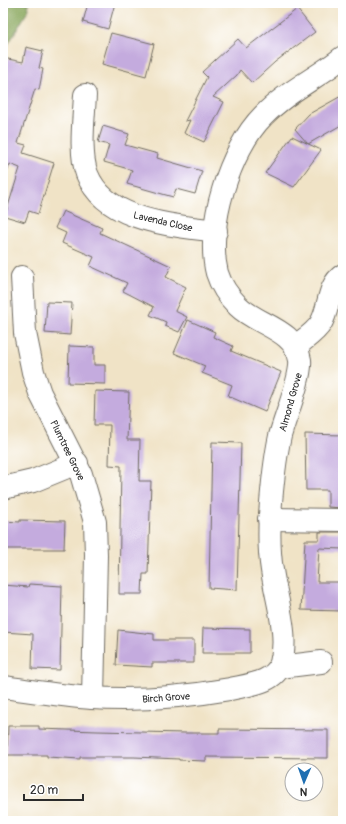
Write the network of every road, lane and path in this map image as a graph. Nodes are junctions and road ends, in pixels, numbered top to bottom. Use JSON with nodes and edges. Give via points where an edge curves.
{"nodes":[{"id":1,"x":343,"y":57,"type":"edge"},
{"id":2,"x":85,"y":95,"type":"dead end"},
{"id":3,"x":216,"y":231,"type":"junction"},
{"id":4,"x":343,"y":275,"type":"edge"},
{"id":5,"x":22,"y":277,"type":"dead end"},
{"id":6,"x":295,"y":347,"type":"junction"},
{"id":7,"x":76,"y":463,"type":"junction"},
{"id":8,"x":3,"y":488,"type":"edge"},
{"id":9,"x":270,"y":519,"type":"junction"},
{"id":10,"x":343,"y":520,"type":"edge"},
{"id":11,"x":321,"y":662,"type":"dead end"},
{"id":12,"x":280,"y":667,"type":"junction"},
{"id":13,"x":3,"y":687,"type":"edge"},
{"id":14,"x":93,"y":698,"type":"junction"}],
"edges":[{"from":1,"to":3,"type":"street","via":[[277,103],[250,131],[231,167],[221,197]]},
{"from":2,"to":3,"type":"street","name":"Lavenda Close","via":[[84,160],[87,174],[100,194],[110,204],[139,217]]},
{"from":3,"to":6,"type":"street","via":[[214,245],[217,272],[225,291],[246,314],[284,335]]},
{"from":4,"to":6,"type":"street","via":[[335,283],[320,325]]},
{"from":5,"to":7,"type":"street","name":"Plumtree Grove","via":[[25,333],[33,372],[40,393]]},
{"from":6,"to":9,"type":"street","name":"Almond Grove","via":[[300,367],[274,461]]},
{"from":7,"to":8,"type":"street","via":[[33,481]]},
{"from":7,"to":14,"type":"street","name":"Plumtree Grove","via":[[86,488],[96,529]]},
{"from":9,"to":10,"type":"street"},
{"from":9,"to":12,"type":"street","name":"Almond Grove","via":[[271,565],[283,643]]},
{"from":11,"to":12,"type":"street"},
{"from":12,"to":14,"type":"street","name":"Birch Grove","via":[[268,679],[257,683],[195,695],[135,699]]},
{"from":13,"to":14,"type":"street","name":"Birch Grove"}]}
